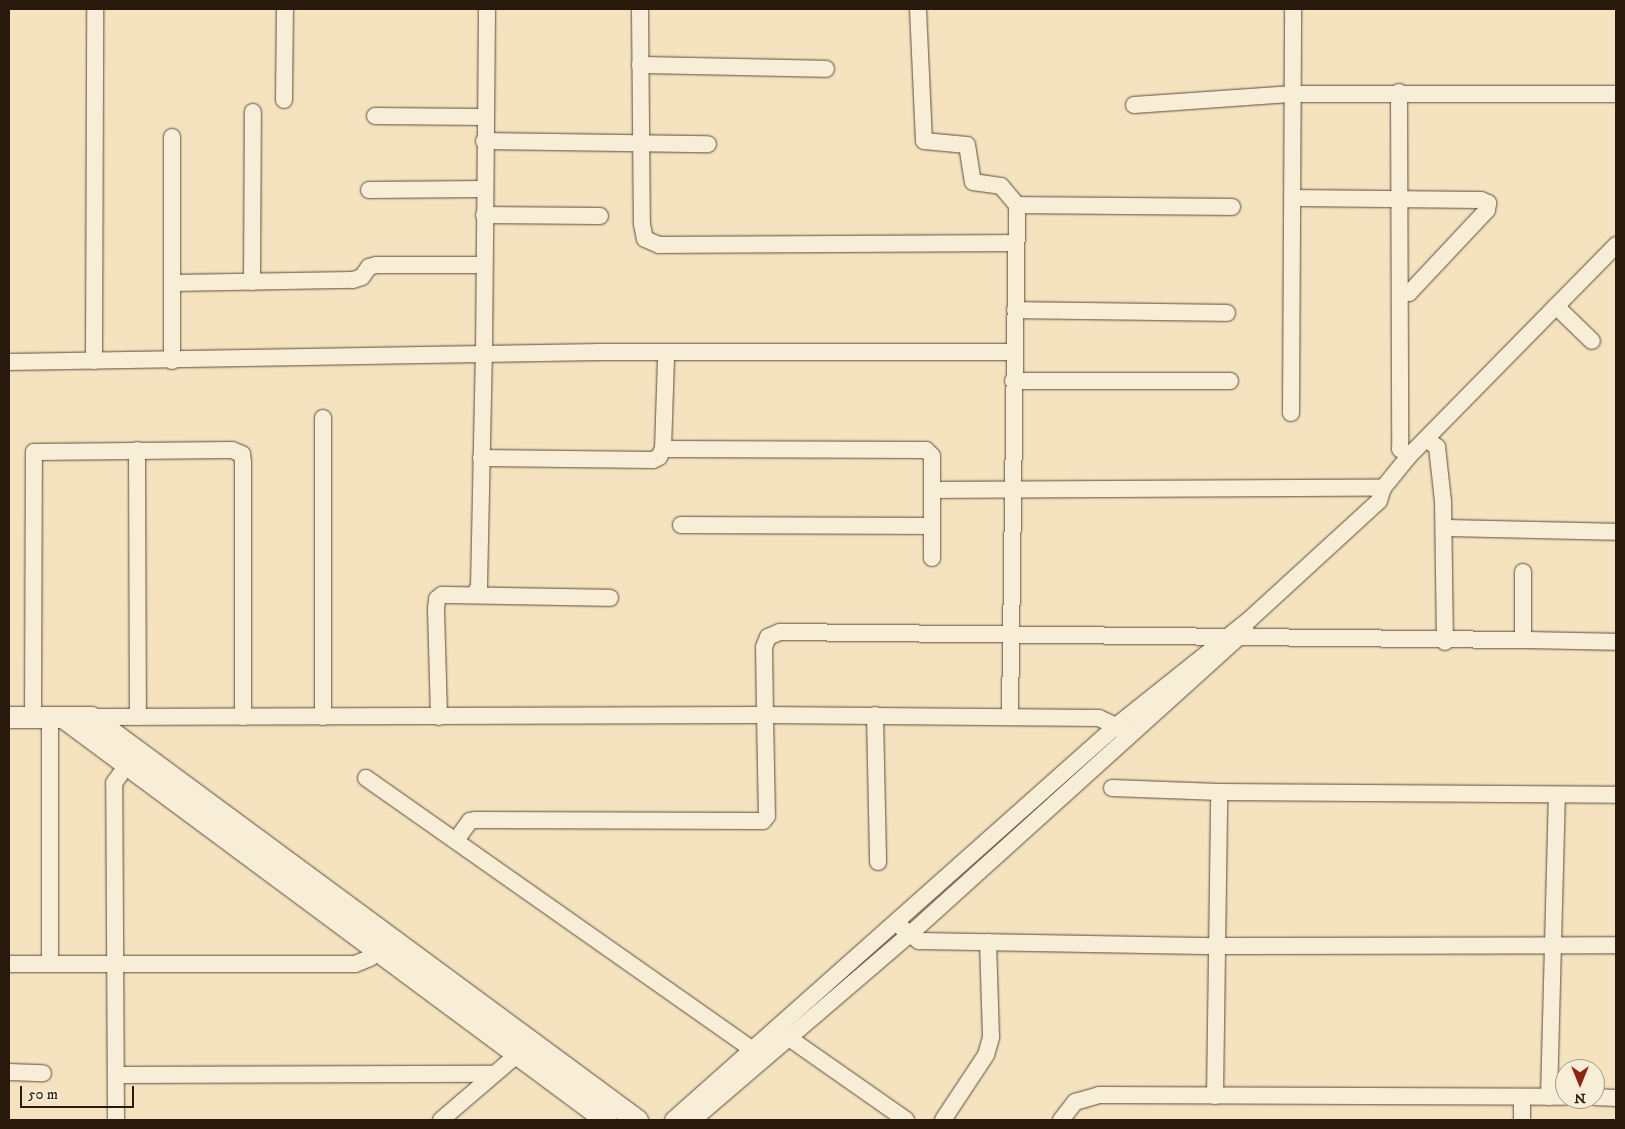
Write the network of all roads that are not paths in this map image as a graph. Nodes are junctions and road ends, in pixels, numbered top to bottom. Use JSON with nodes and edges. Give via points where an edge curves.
{"nodes":[{"id":1,"x":95,"y":9,"type":"edge"},
{"id":2,"x":285,"y":9,"type":"edge"},
{"id":3,"x":487,"y":9,"type":"edge"},
{"id":4,"x":640,"y":9,"type":"edge"},
{"id":5,"x":918,"y":9,"type":"edge"},
{"id":6,"x":1293,"y":9,"type":"edge"},
{"id":7,"x":640,"y":65,"type":"junction"},
{"id":8,"x":826,"y":69,"type":"dead end"},
{"id":9,"x":1399,"y":92,"type":"junction"},
{"id":10,"x":1290,"y":94,"type":"junction"},
{"id":11,"x":1616,"y":94,"type":"edge"},
{"id":12,"x":284,"y":100,"type":"dead end"},
{"id":13,"x":1134,"y":105,"type":"dead end"},
{"id":14,"x":253,"y":112,"type":"dead end"},
{"id":15,"x":376,"y":116,"type":"dead end"},
{"id":16,"x":485,"y":117,"type":"junction"},
{"id":17,"x":172,"y":138,"type":"dead end"},
{"id":18,"x":484,"y":141,"type":"junction"},
{"id":19,"x":641,"y":142,"type":"junction"},
{"id":20,"x":708,"y":144,"type":"dead end"},
{"id":21,"x":484,"y":188,"type":"junction"},
{"id":22,"x":369,"y":190,"type":"dead end"},
{"id":23,"x":1293,"y":198,"type":"junction"},
{"id":24,"x":1398,"y":201,"type":"junction"},
{"id":25,"x":1017,"y":205,"type":"junction"},
{"id":26,"x":1232,"y":207,"type":"dead end"},
{"id":27,"x":484,"y":215,"type":"junction"},
{"id":28,"x":600,"y":216,"type":"dead end"},
{"id":29,"x":1016,"y":243,"type":"junction"},
{"id":30,"x":1616,"y":245,"type":"edge"},
{"id":31,"x":484,"y":265,"type":"junction"},
{"id":32,"x":252,"y":282,"type":"junction"},
{"id":33,"x":174,"y":284,"type":"junction"},
{"id":34,"x":1401,"y":292,"type":"junction"},
{"id":35,"x":1556,"y":306,"type":"junction"},
{"id":36,"x":1015,"y":310,"type":"junction"},
{"id":37,"x":1227,"y":313,"type":"dead end"},
{"id":38,"x":1592,"y":341,"type":"dead end"},
{"id":39,"x":1014,"y":352,"type":"junction"},
{"id":40,"x":484,"y":355,"type":"junction"},
{"id":41,"x":666,"y":358,"type":"dead end"},
{"id":42,"x":172,"y":360,"type":"junction"},
{"id":43,"x":94,"y":361,"type":"junction"},
{"id":44,"x":9,"y":362,"type":"edge"},
{"id":45,"x":1013,"y":381,"type":"junction"},
{"id":46,"x":1230,"y":381,"type":"dead end"},
{"id":47,"x":1291,"y":413,"type":"dead end"},
{"id":48,"x":324,"y":418,"type":"dead end"},
{"id":49,"x":1426,"y":439,"type":"junction"},
{"id":50,"x":663,"y":449,"type":"junction"},
{"id":51,"x":137,"y":450,"type":"junction"},
{"id":52,"x":1410,"y":456,"type":"junction"},
{"id":53,"x":481,"y":458,"type":"junction"},
{"id":54,"x":1383,"y":488,"type":"junction"},
{"id":55,"x":933,"y":490,"type":"junction"},
{"id":56,"x":1011,"y":491,"type":"junction"},
{"id":57,"x":681,"y":525,"type":"dead end"},
{"id":58,"x":932,"y":526,"type":"junction"},
{"id":59,"x":1444,"y":528,"type":"junction"},
{"id":60,"x":1616,"y":532,"type":"edge"},
{"id":61,"x":932,"y":558,"type":"dead end"},
{"id":62,"x":1523,"y":572,"type":"dead end"},
{"id":63,"x":475,"y":593,"type":"junction"},
{"id":64,"x":610,"y":598,"type":"dead end"},
{"id":65,"x":1249,"y":620,"type":"junction"},
{"id":66,"x":1013,"y":636,"type":"junction"},
{"id":67,"x":1225,"y":636,"type":"junction"},
{"id":68,"x":1244,"y":636,"type":"junction"},
{"id":69,"x":1522,"y":640,"type":"junction"},
{"id":70,"x":1445,"y":642,"type":"junction"},
{"id":71,"x":1616,"y":642,"type":"edge"},
{"id":72,"x":765,"y":715,"type":"junction"},
{"id":73,"x":875,"y":715,"type":"junction"},
{"id":74,"x":1010,"y":715,"type":"junction"},
{"id":75,"x":9,"y":717,"type":"edge"},
{"id":76,"x":49,"y":717,"type":"junction"},
{"id":77,"x":91,"y":717,"type":"junction"},
{"id":78,"x":138,"y":717,"type":"junction"},
{"id":79,"x":243,"y":717,"type":"junction"},
{"id":80,"x":323,"y":717,"type":"junction"},
{"id":81,"x":439,"y":717,"type":"junction"},
{"id":82,"x":1116,"y":726,"type":"junction"},
{"id":83,"x":1128,"y":737,"type":"junction"},
{"id":84,"x":132,"y":759,"type":"junction"},
{"id":85,"x":366,"y":778,"type":"dead end"},
{"id":86,"x":1112,"y":788,"type":"dead end"},
{"id":87,"x":1219,"y":792,"type":"junction"},
{"id":88,"x":1557,"y":795,"type":"junction"},
{"id":89,"x":1616,"y":796,"type":"edge"},
{"id":90,"x":457,"y":839,"type":"junction"},
{"id":91,"x":878,"y":862,"type":"dead end"},
{"id":92,"x":896,"y":922,"type":"junction"},
{"id":93,"x":909,"y":935,"type":"junction"},
{"id":94,"x":988,"y":942,"type":"junction"},
{"id":95,"x":1552,"y":944,"type":"junction"},
{"id":96,"x":384,"y":945,"type":"junction"},
{"id":97,"x":1616,"y":945,"type":"edge"},
{"id":98,"x":1217,"y":946,"type":"junction"},
{"id":99,"x":9,"y":964,"type":"edge"},
{"id":100,"x":50,"y":964,"type":"junction"},
{"id":101,"x":116,"y":965,"type":"junction"},
{"id":102,"x":781,"y":1033,"type":"junction"},
{"id":103,"x":524,"y":1048,"type":"junction"},
{"id":104,"x":752,"y":1050,"type":"junction"},
{"id":105,"x":1556,"y":1059,"type":"edge"},
{"id":106,"x":9,"y":1072,"type":"edge"},
{"id":107,"x":43,"y":1072,"type":"dead end"},
{"id":108,"x":494,"y":1074,"type":"junction"},
{"id":109,"x":116,"y":1075,"type":"junction"},
{"id":110,"x":1215,"y":1096,"type":"junction"},
{"id":111,"x":1555,"y":1097,"type":"edge"},
{"id":112,"x":1522,"y":1098,"type":"junction"},
{"id":113,"x":116,"y":1120,"type":"edge"},
{"id":114,"x":442,"y":1120,"type":"edge"},
{"id":115,"x":606,"y":1120,"type":"edge"},
{"id":116,"x":637,"y":1120,"type":"edge"},
{"id":117,"x":673,"y":1120,"type":"edge"},
{"id":118,"x":693,"y":1120,"type":"edge"},
{"id":119,"x":906,"y":1120,"type":"edge"},
{"id":120,"x":943,"y":1120,"type":"edge"},
{"id":121,"x":1061,"y":1120,"type":"edge"},
{"id":122,"x":1522,"y":1120,"type":"edge"}],
"edges":[{"from":1,"to":43,"type":"street"},
{"from":2,"to":12,"type":"street"},
{"from":3,"to":16,"type":"street"},
{"from":4,"to":7,"type":"street"},
{"from":5,"to":25,"type":"street","via":[[924,141],[967,145],[973,182],[1001,186]]},
{"from":6,"to":10,"type":"street"},
{"from":7,"to":8,"type":"street"},
{"from":7,"to":19,"type":"street"},
{"from":9,"to":10,"type":"street"},
{"from":9,"to":11,"type":"street"},
{"from":9,"to":24,"type":"street"},
{"from":10,"to":13,"type":"street"},
{"from":10,"to":23,"type":"street"},
{"from":14,"to":32,"type":"street"},
{"from":15,"to":16,"type":"street"},
{"from":16,"to":18,"type":"street"},
{"from":17,"to":33,"type":"street"},
{"from":18,"to":19,"type":"street"},
{"from":18,"to":21,"type":"street"},
{"from":19,"to":20,"type":"street"},
{"from":19,"to":29,"type":"street","via":[[642,224],[645,239],[659,245]]},
{"from":21,"to":22,"type":"street"},
{"from":21,"to":27,"type":"street"},
{"from":23,"to":24,"type":"street"},
{"from":23,"to":47,"type":"street"},
{"from":24,"to":34,"type":"street"},
{"from":24,"to":34,"type":"street","via":[[1481,200],[1488,203],[1487,210],[1409,293]]},
{"from":25,"to":26,"type":"street"},
{"from":25,"to":29,"type":"street"},
{"from":27,"to":28,"type":"street"},
{"from":27,"to":31,"type":"street"},
{"from":29,"to":36,"type":"street"},
{"from":30,"to":35,"type":"street"},
{"from":31,"to":32,"type":"street","via":[[376,265],[368,267],[362,277],[353,280]]},
{"from":31,"to":40,"type":"street"},
{"from":32,"to":33,"type":"street"},
{"from":33,"to":42,"type":"street"},
{"from":34,"to":52,"type":"street","via":[[1400,449]]},
{"from":35,"to":38,"type":"street"},
{"from":35,"to":49,"type":"street"},
{"from":36,"to":37,"type":"street"},
{"from":36,"to":39,"type":"street"},
{"from":39,"to":40,"type":"street"},
{"from":39,"to":45,"type":"street"},
{"from":40,"to":42,"type":"street"},
{"from":40,"to":53,"type":"street"},
{"from":41,"to":50,"type":"street"},
{"from":42,"to":43,"type":"street"},
{"from":43,"to":44,"type":"street"},
{"from":45,"to":46,"type":"street"},
{"from":45,"to":56,"type":"street"},
{"from":48,"to":80,"type":"street"},
{"from":49,"to":52,"type":"street"},
{"from":49,"to":59,"type":"street","via":[[1437,447]]},
{"from":50,"to":53,"type":"street","via":[[659,458],[653,460]]},
{"from":50,"to":55,"type":"street","via":[[926,450],[932,456]]},
{"from":51,"to":76,"type":"street","via":[[34,452]]},
{"from":51,"to":78,"type":"street"},
{"from":51,"to":79,"type":"street","via":[[232,450],[242,454]]},
{"from":52,"to":54,"type":"street"},
{"from":53,"to":63,"type":"street","via":[[479,587]]},
{"from":54,"to":56,"type":"street"},
{"from":54,"to":65,"type":"street","via":[[1379,501]]},
{"from":55,"to":56,"type":"street"},
{"from":55,"to":58,"type":"street"},
{"from":56,"to":66,"type":"street"},
{"from":57,"to":58,"type":"street"},
{"from":58,"to":61,"type":"street"},
{"from":59,"to":60,"type":"street"},
{"from":59,"to":70,"type":"street"},
{"from":62,"to":69,"type":"street"},
{"from":63,"to":64,"type":"street","via":[[483,597]]},
{"from":63,"to":81,"type":"street","via":[[442,595],[437,600]]},
{"from":65,"to":67,"type":"street"},
{"from":65,"to":68,"type":"street"},
{"from":66,"to":67,"type":"street"},
{"from":66,"to":72,"type":"street","via":[[780,632],[768,637],[764,647]]},
{"from":66,"to":74,"type":"street"},
{"from":67,"to":68,"type":"street"},
{"from":67,"to":82,"type":"street"},
{"from":68,"to":70,"type":"street"},
{"from":68,"to":83,"type":"street"},
{"from":69,"to":70,"type":"street"},
{"from":69,"to":71,"type":"street"},
{"from":72,"to":73,"type":"street"},
{"from":72,"to":81,"type":"street"},
{"from":72,"to":90,"type":"street","via":[[767,816],[763,821],[476,820],[470,821]]},
{"from":73,"to":74,"type":"street"},
{"from":73,"to":91,"type":"street"},
{"from":74,"to":82,"type":"street","via":[[1099,718]]},
{"from":75,"to":76,"type":"street"},
{"from":76,"to":77,"type":"street"},
{"from":76,"to":84,"type":"street"},
{"from":76,"to":100,"type":"street"},
{"from":77,"to":78,"type":"street"},
{"from":77,"to":84,"type":"street"},
{"from":78,"to":79,"type":"street"},
{"from":79,"to":80,"type":"street"},
{"from":80,"to":81,"type":"street"},
{"from":82,"to":83,"type":"street"},
{"from":82,"to":92,"type":"street"},
{"from":83,"to":93,"type":"street"},
{"from":84,"to":96,"type":"street"},
{"from":84,"to":101,"type":"street","via":[[114,783]]},
{"from":85,"to":90,"type":"street"},
{"from":86,"to":87,"type":"street"},
{"from":87,"to":88,"type":"street"},
{"from":87,"to":98,"type":"street"},
{"from":88,"to":89,"type":"street"},
{"from":88,"to":95,"type":"street"},
{"from":90,"to":104,"type":"street"},
{"from":92,"to":93,"type":"street"},
{"from":92,"to":102,"type":"street"},
{"from":93,"to":94,"type":"street","via":[[919,941]]},
{"from":93,"to":102,"type":"street"},
{"from":94,"to":98,"type":"street"},
{"from":94,"to":120,"type":"street","via":[[991,1036],[986,1055]]},
{"from":95,"to":97,"type":"street"},
{"from":95,"to":98,"type":"street"},
{"from":95,"to":105,"type":"street"},
{"from":96,"to":101,"type":"street","via":[[355,964]]},
{"from":96,"to":103,"type":"street"},
{"from":98,"to":110,"type":"street"},
{"from":99,"to":100,"type":"street"},
{"from":100,"to":101,"type":"street"},
{"from":101,"to":109,"type":"street"},
{"from":102,"to":104,"type":"street"},
{"from":102,"to":118,"type":"street"},
{"from":102,"to":119,"type":"street"},
{"from":103,"to":108,"type":"street"},
{"from":103,"to":115,"type":"street"},
{"from":103,"to":116,"type":"street"},
{"from":104,"to":117,"type":"street"},
{"from":106,"to":107,"type":"street"},
{"from":108,"to":109,"type":"street"},
{"from":108,"to":114,"type":"street"},
{"from":109,"to":113,"type":"street"},
{"from":110,"to":112,"type":"street"},
{"from":110,"to":121,"type":"street","via":[[1099,1095],[1075,1102]]},
{"from":111,"to":112,"type":"street"},
{"from":112,"to":122,"type":"street"}]}
